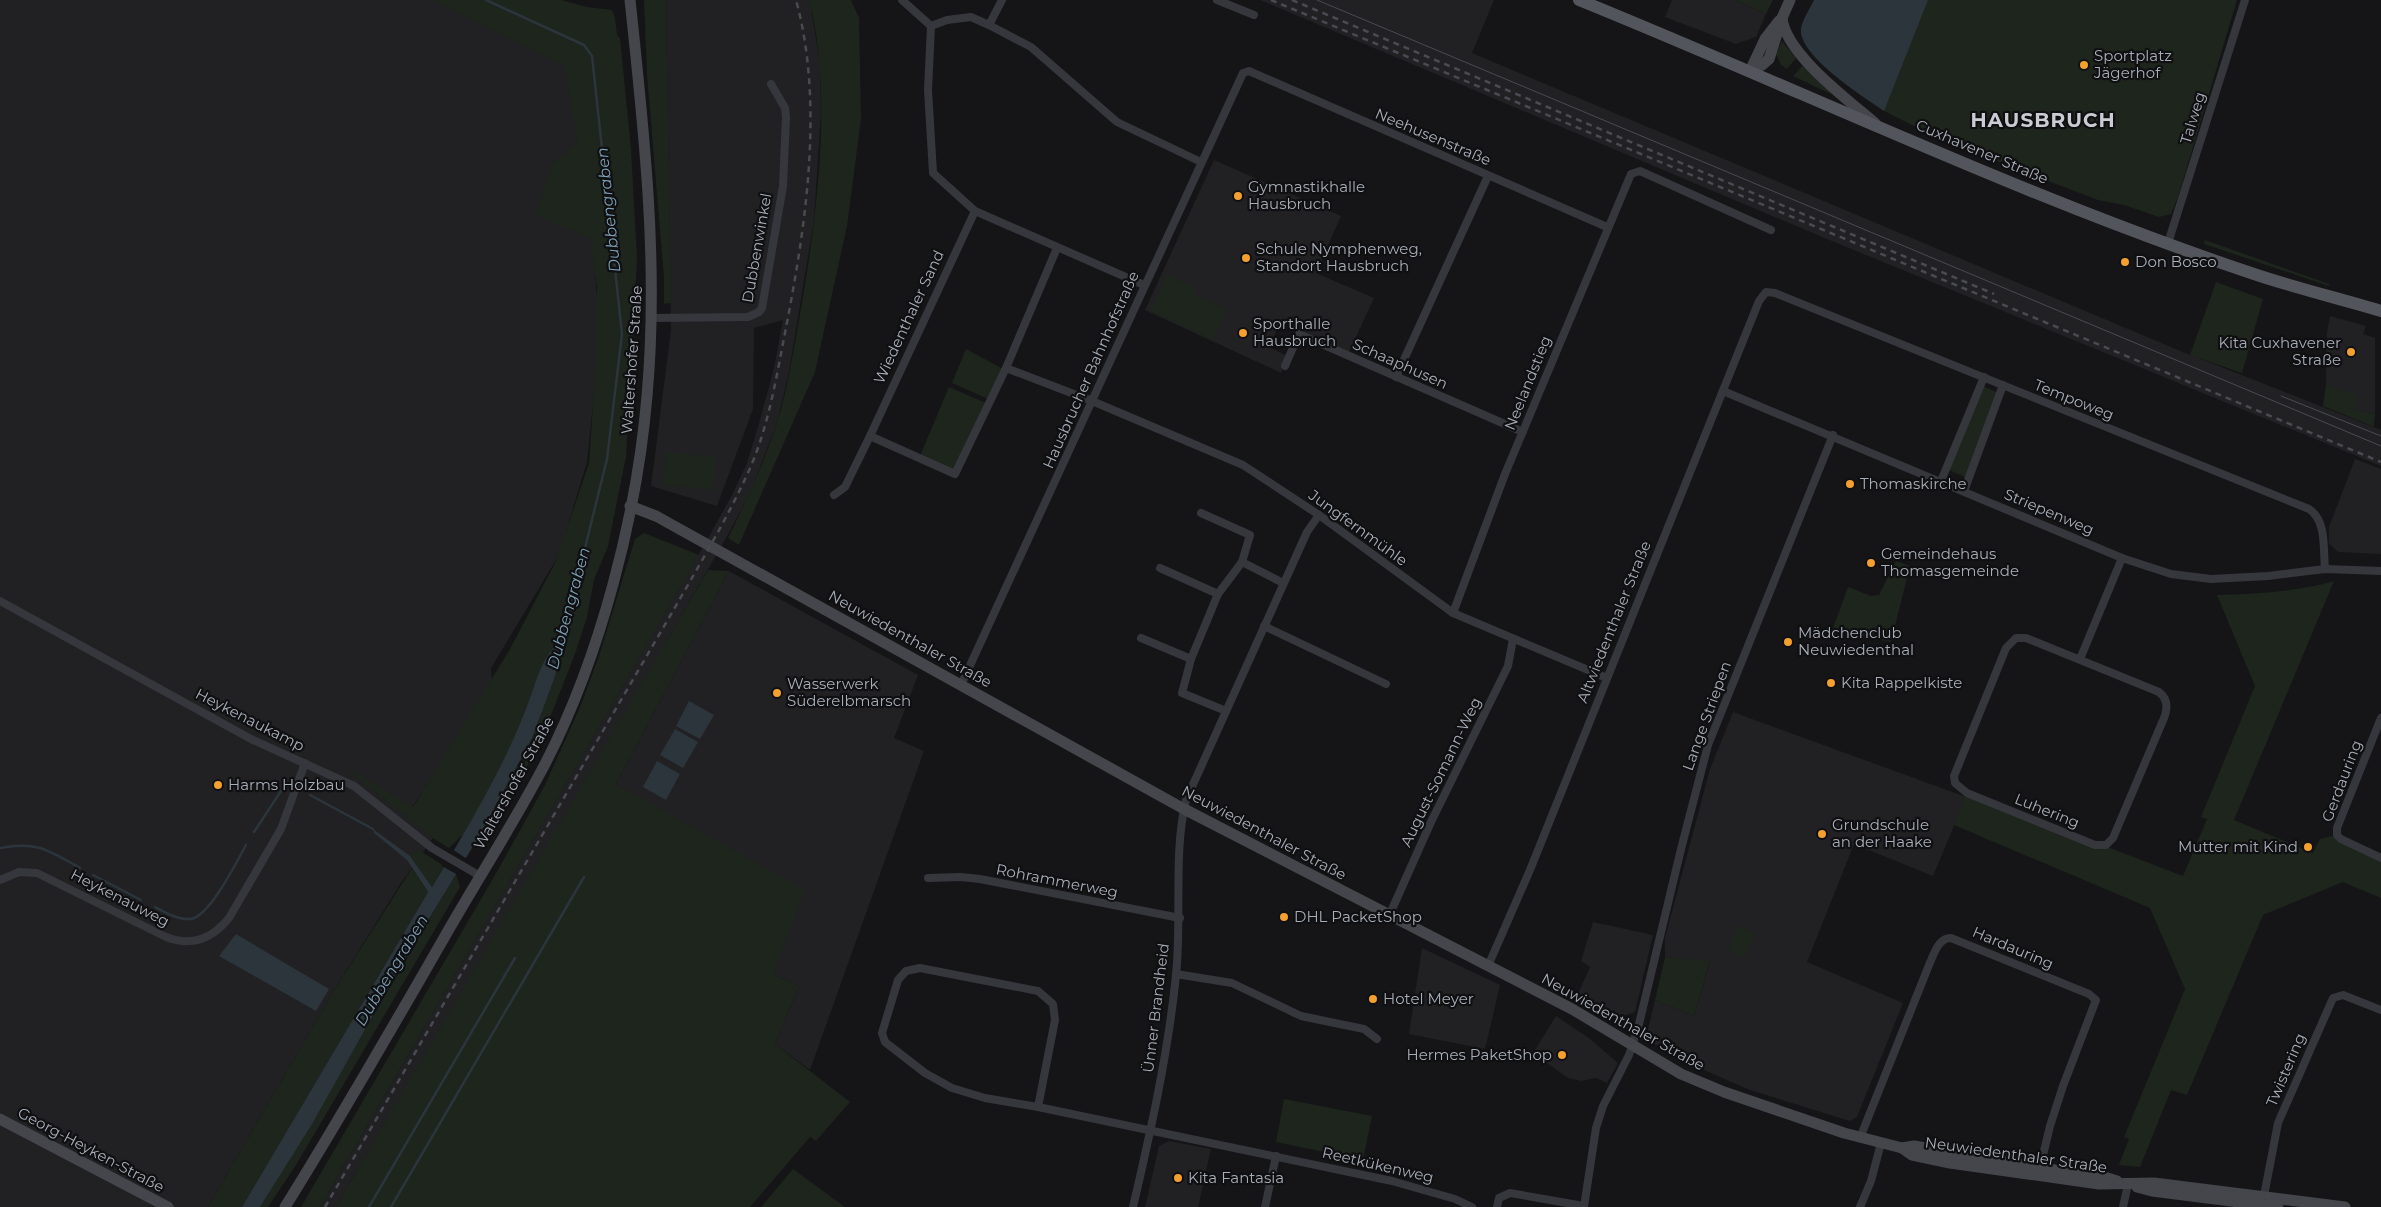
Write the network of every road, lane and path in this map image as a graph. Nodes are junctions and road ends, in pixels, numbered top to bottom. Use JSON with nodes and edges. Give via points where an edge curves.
{"nodes":[{"id":1,"x":630,"y":0,"type":"edge"},
{"id":2,"x":902,"y":0,"type":"edge"},
{"id":3,"x":1002,"y":0,"type":"edge"},
{"id":4,"x":1217,"y":0,"type":"edge"},
{"id":5,"x":1579,"y":0,"type":"edge"},
{"id":6,"x":1790,"y":0,"type":"edge"},
{"id":7,"x":2245,"y":0,"type":"edge"},
{"id":8,"x":1254,"y":15,"type":"dead end"},
{"id":9,"x":1782,"y":18,"type":"junction"},
{"id":10,"x":989,"y":25,"type":"junction"},
{"id":11,"x":931,"y":26,"type":"junction"},
{"id":12,"x":1249,"y":71,"type":"joint"},
{"id":13,"x":1750,"y":71,"type":"junction"},
{"id":14,"x":771,"y":84,"type":"dead end"},
{"id":15,"x":1879,"y":127,"type":"junction"},
{"id":16,"x":1201,"y":162,"type":"junction"},
{"id":17,"x":1488,"y":176,"type":"junction"},
{"id":18,"x":975,"y":211,"type":"junction"},
{"id":19,"x":1607,"y":227,"type":"junction"},
{"id":20,"x":1771,"y":230,"type":"dead end"},
{"id":21,"x":2168,"y":243,"type":"junction"},
{"id":22,"x":1057,"y":248,"type":"junction"},
{"id":23,"x":1144,"y":286,"type":"junction"},
{"id":24,"x":1768,"y":292,"type":"joint"},
{"id":25,"x":2381,"y":311,"type":"edge"},
{"id":26,"x":652,"y":318,"type":"junction"},
{"id":27,"x":1285,"y":366,"type":"dead end"},
{"id":28,"x":1006,"y":368,"type":"junction"},
{"id":29,"x":1396,"y":377,"type":"junction"},
{"id":30,"x":1984,"y":377,"type":"junction"},
{"id":31,"x":2003,"y":385,"type":"junction"},
{"id":32,"x":1723,"y":391,"type":"junction"},
{"id":33,"x":1092,"y":401,"type":"junction"},
{"id":34,"x":1523,"y":432,"type":"junction"},
{"id":35,"x":1833,"y":435,"type":"junction"},
{"id":36,"x":870,"y":436,"type":"junction"},
{"id":37,"x":1941,"y":481,"type":"junction"},
{"id":38,"x":1964,"y":491,"type":"junction"},
{"id":39,"x":834,"y":495,"type":"dead end"},
{"id":40,"x":630,"y":506,"type":"junction"},
{"id":41,"x":1201,"y":514,"type":"dead end"},
{"id":42,"x":1319,"y":515,"type":"junction"},
{"id":43,"x":2122,"y":558,"type":"junction"},
{"id":44,"x":1242,"y":562,"type":"junction"},
{"id":45,"x":1160,"y":568,"type":"dead end"},
{"id":46,"x":2325,"y":569,"type":"junction"},
{"id":47,"x":2381,"y":571,"type":"edge"},
{"id":48,"x":1283,"y":583,"type":"junction"},
{"id":49,"x":1218,"y":594,"type":"junction"},
{"id":50,"x":0,"y":601,"type":"edge"},
{"id":51,"x":1453,"y":613,"type":"junction"},
{"id":52,"x":1264,"y":626,"type":"junction"},
{"id":53,"x":1141,"y":638,"type":"dead end"},
{"id":54,"x":1513,"y":639,"type":"junction"},
{"id":55,"x":1191,"y":658,"type":"junction"},
{"id":56,"x":2080,"y":659,"type":"junction"},
{"id":57,"x":1607,"y":678,"type":"junction"},
{"id":58,"x":1386,"y":684,"type":"dead end"},
{"id":59,"x":961,"y":685,"type":"junction"},
{"id":60,"x":1226,"y":711,"type":"junction"},
{"id":61,"x":2381,"y":718,"type":"edge"},
{"id":62,"x":305,"y":763,"type":"junction"},
{"id":63,"x":1184,"y":809,"type":"junction"},
{"id":64,"x":2381,"y":858,"type":"edge"},
{"id":65,"x":480,"y":876,"type":"junction"},
{"id":66,"x":928,"y":878,"type":"dead end"},
{"id":67,"x":0,"y":880,"type":"edge"},
{"id":68,"x":1389,"y":916,"type":"junction"},
{"id":69,"x":1180,"y":918,"type":"junction"},
{"id":70,"x":1488,"y":966,"type":"junction"},
{"id":71,"x":1176,"y":974,"type":"junction"},
{"id":72,"x":2381,"y":1010,"type":"edge"},
{"id":73,"x":1376,"y":1039,"type":"dead end"},
{"id":74,"x":1632,"y":1046,"type":"junction"},
{"id":75,"x":1038,"y":1107,"type":"junction"},
{"id":76,"x":0,"y":1119,"type":"edge"},
{"id":77,"x":1151,"y":1129,"type":"junction"},
{"id":78,"x":1860,"y":1138,"type":"junction"},
{"id":79,"x":1881,"y":1144,"type":"junction"},
{"id":80,"x":1276,"y":1156,"type":"junction"},
{"id":81,"x":2039,"y":1172,"type":"junction"},
{"id":82,"x":2128,"y":1184,"type":"junction"},
{"id":83,"x":2263,"y":1201,"type":"junction"},
{"id":84,"x":168,"y":1207,"type":"edge"},
{"id":85,"x":285,"y":1207,"type":"edge"},
{"id":86,"x":1133,"y":1207,"type":"edge"},
{"id":87,"x":1265,"y":1207,"type":"edge"},
{"id":88,"x":1472,"y":1207,"type":"edge"},
{"id":89,"x":1497,"y":1207,"type":"edge"},
{"id":90,"x":1584,"y":1207,"type":"edge"},
{"id":91,"x":1860,"y":1207,"type":"edge"},
{"id":92,"x":2123,"y":1207,"type":"edge"},
{"id":93,"x":2278,"y":1207,"type":"edge"},
{"id":94,"x":2345,"y":1207,"type":"edge"}],
"edges":[{"from":1,"to":26,"type":"street","name":"Waltershofer Straße","via":[[649,200]]},
{"from":2,"to":11,"type":"street"},
{"from":3,"to":10,"type":"street"},
{"from":4,"to":8,"type":"street"},
{"from":5,"to":13,"type":"main road","name":"Cuxhavener Straße"},
{"from":6,"to":9,"type":"street"},
{"from":7,"to":21,"type":"street","name":"Talweg"},
{"from":9,"to":13,"type":"street","via":[[1767,62]]},
{"from":9,"to":15,"type":"street","via":[[1784,32],[1792,44]]},
{"from":10,"to":11,"type":"street","via":[[971,17]]},
{"from":10,"to":16,"type":"street","via":[[1031,47],[1117,122]]},
{"from":11,"to":18,"type":"street","via":[[928,90],[933,173]]},
{"from":12,"to":16,"type":"street","name":"Hausbrucher Bahnhofstraße","via":[[1240,76]]},
{"from":12,"to":17,"type":"street","name":"Neehusenstraße"},
{"from":13,"to":15,"type":"main road","name":"Cuxhavener Straße"},
{"from":14,"to":26,"type":"street","name":"Dubbenwinkel","via":[[786,117],[783,186],[762,308],[748,317]]},
{"from":15,"to":21,"type":"main road","name":"Cuxhavener Straße","via":[[1985,173]]},
{"from":16,"to":23,"type":"street","name":"Hausbrucher Bahnhofstraße"},
{"from":17,"to":19,"type":"street","name":"Neehusenstraße"},
{"from":17,"to":29,"type":"street"},
{"from":18,"to":22,"type":"street"},
{"from":18,"to":36,"type":"street","name":"Wiedenthaler Sand"},
{"from":19,"to":20,"type":"street","name":"Neelandstieg","via":[[1628,177],[1640,171]]},
{"from":19,"to":34,"type":"street","name":"Neelandstieg"},
{"from":21,"to":25,"type":"main road","name":"Cuxhavener Straße","via":[[2262,276]]},
{"from":22,"to":23,"type":"street"},
{"from":22,"to":28,"type":"street"},
{"from":23,"to":33,"type":"street","name":"Hausbrucher Bahnhofstraße"},
{"from":24,"to":30,"type":"street","name":"Tempoweg"},
{"from":24,"to":32,"type":"street","name":"Altwiedenthaler Straße","via":[[1759,301]]},
{"from":26,"to":40,"type":"street","name":"Waltershofer Straße","via":[[645,418]]},
{"from":27,"to":29,"type":"street","name":"Schaaphusen","via":[[1299,334]]},
{"from":28,"to":33,"type":"street"},
{"from":28,"to":36,"type":"street","via":[[955,474]]},
{"from":29,"to":34,"type":"street","name":"Schaaphusen"},
{"from":30,"to":31,"type":"street","name":"Tempoweg"},
{"from":30,"to":37,"type":"street"},
{"from":31,"to":38,"type":"street"},
{"from":31,"to":46,"type":"street","name":"Tempoweg","via":[[2309,509],[2317,514],[2320,521]]},
{"from":32,"to":35,"type":"street","name":"Striepenweg"},
{"from":32,"to":57,"type":"street","name":"Altwiedenthaler Straße"},
{"from":33,"to":42,"type":"street","name":"Jungfernmühle","via":[[1243,465]]},
{"from":33,"to":59,"type":"street","name":"Hausbrucher Bahnhofstraße"},
{"from":34,"to":51,"type":"street","name":"Neelandstieg"},
{"from":35,"to":37,"type":"street","name":"Striepenweg"},
{"from":35,"to":74,"type":"street","name":"Lange Striepen","via":[[1708,745]]},
{"from":36,"to":39,"type":"street","name":"Wiedenthaler Sand","via":[[845,487]]},
{"from":37,"to":38,"type":"street","name":"Striepenweg"},
{"from":38,"to":43,"type":"street","name":"Striepenweg"},
{"from":40,"to":59,"type":"street","name":"Neuwiedenthaler Straße","via":[[656,516]]},
{"from":40,"to":65,"type":"street","name":"Waltershofer Straße","via":[[595,644],[567,717],[544,765]]},
{"from":41,"to":44,"type":"street","via":[[1250,535]]},
{"from":42,"to":48,"type":"street","name":"Ünner Brandheid","via":[[1307,532]]},
{"from":42,"to":51,"type":"street","name":"Jungfernmühle"},
{"from":43,"to":46,"type":"street","name":"Striepenweg","via":[[2171,574],[2211,579]]},
{"from":43,"to":56,"type":"street"},
{"from":44,"to":48,"type":"street"},
{"from":44,"to":49,"type":"street"},
{"from":45,"to":49,"type":"street"},
{"from":46,"to":47,"type":"street","name":"Striepenweg"},
{"from":48,"to":52,"type":"street","name":"Ünner Brandheid"},
{"from":49,"to":55,"type":"street"},
{"from":50,"to":62,"type":"street","name":"Heykenaukamp","via":[[251,739]]},
{"from":51,"to":54,"type":"street","name":"Jungfernmühle"},
{"from":52,"to":58,"type":"street"},
{"from":52,"to":60,"type":"street","name":"Ünner Brandheid"},
{"from":53,"to":55,"type":"street"},
{"from":54,"to":57,"type":"street","name":"Jungfernmühle"},
{"from":54,"to":68,"type":"street","name":"August-Somann-Weg","via":[[1508,666],[1430,822]]},
{"from":55,"to":60,"type":"street","via":[[1182,693]]},
{"from":56,"to":56,"type":"street","name":"Luhering","via":[[2026,638],[2012,640],[1953,780],[1967,793],[2095,846],[2103,846],[2115,834],[2167,704],[2158,692]]},
{"from":57,"to":70,"type":"street","name":"Altwiedenthaler Straße"},
{"from":59,"to":63,"type":"street","name":"Neuwiedenthaler Straße"},
{"from":60,"to":63,"type":"street","name":"Ünner Brandheid"},
{"from":61,"to":64,"type":"street","name":"Gerdauring","via":[[2337,828],[2341,839]]},
{"from":62,"to":65,"type":"street","name":"Heykenaukamp","via":[[354,786],[444,856]]},
{"from":62,"to":67,"type":"street","name":"Heykenauweg","via":[[279,834],[230,918],[205,939],[185,942],[166,938],[37,873],[19,872]]},
{"from":63,"to":68,"type":"street","name":"Neuwiedenthaler Straße"},
{"from":63,"to":69,"type":"street","name":"Ünner Brandheid","via":[[1180,838]]},
{"from":65,"to":85,"type":"street","name":"Waltershofer Straße","via":[[331,1134]]},
{"from":66,"to":69,"type":"street","name":"Rohrammerweg","via":[[961,876],[980,879]]},
{"from":68,"to":70,"type":"street","name":"Neuwiedenthaler Straße"},
{"from":69,"to":71,"type":"street","name":"Ünner Brandheid"},
{"from":70,"to":74,"type":"street","name":"Neuwiedenthaler Straße","via":[[1572,1009]]},
{"from":71,"to":73,"type":"street","via":[[1232,983],[1301,1016],[1364,1029]]},
{"from":71,"to":77,"type":"street","name":"Ünner Brandheid","via":[[1165,1064]]},
{"from":72,"to":83,"type":"street","name":"Twistering","via":[[2342,995],[2332,998],[2278,1123]]},
{"from":74,"to":78,"type":"street","name":"Neuwiedenthaler Straße","via":[[1681,1074],[1724,1092]]},
{"from":74,"to":90,"type":"street","name":"Lange Striepen","via":[[1600,1113]]},
{"from":75,"to":75,"type":"street","name":"Reetkükenweg","via":[[985,1098],[952,1088],[925,1073],[885,1042],[882,1033],[898,980],[906,971],[920,968],[1038,991],[1053,1004],[1055,1020]]},
{"from":75,"to":77,"type":"street","name":"Reetkükenweg"},
{"from":76,"to":84,"type":"street","name":"Georg-Heyken-Straße"},
{"from":77,"to":80,"type":"street","name":"Reetkükenweg"},
{"from":77,"to":86,"type":"street","name":"Ünner Brandheid"},
{"from":78,"to":79,"type":"street","name":"Neuwiedenthaler Straße"},
{"from":78,"to":81,"type":"street","name":"Hardauring","via":[[1929,965],[1939,944],[1951,938],[2096,1000],[2064,1086]]},
{"from":79,"to":81,"type":"street","name":"Neuwiedenthaler Straße","via":[[1950,1163]]},
{"from":79,"to":91,"type":"street"},
{"from":80,"to":87,"type":"street"},
{"from":80,"to":88,"type":"street","name":"Reetkükenweg","via":[[1407,1184]]},
{"from":81,"to":82,"type":"street","name":"Neuwiedenthaler Straße","via":[[2099,1184]]},
{"from":82,"to":83,"type":"street","name":"Neuwiedenthaler Straße","via":[[2152,1191]]},
{"from":82,"to":92,"type":"street"},
{"from":83,"to":93,"type":"street","name":"Neuwiedenthaler Straße"},
{"from":83,"to":94,"type":"street","name":"Neuwiedenthaler Straße"},
{"from":89,"to":90,"type":"street","via":[[1499,1198],[1510,1193]]}]}
